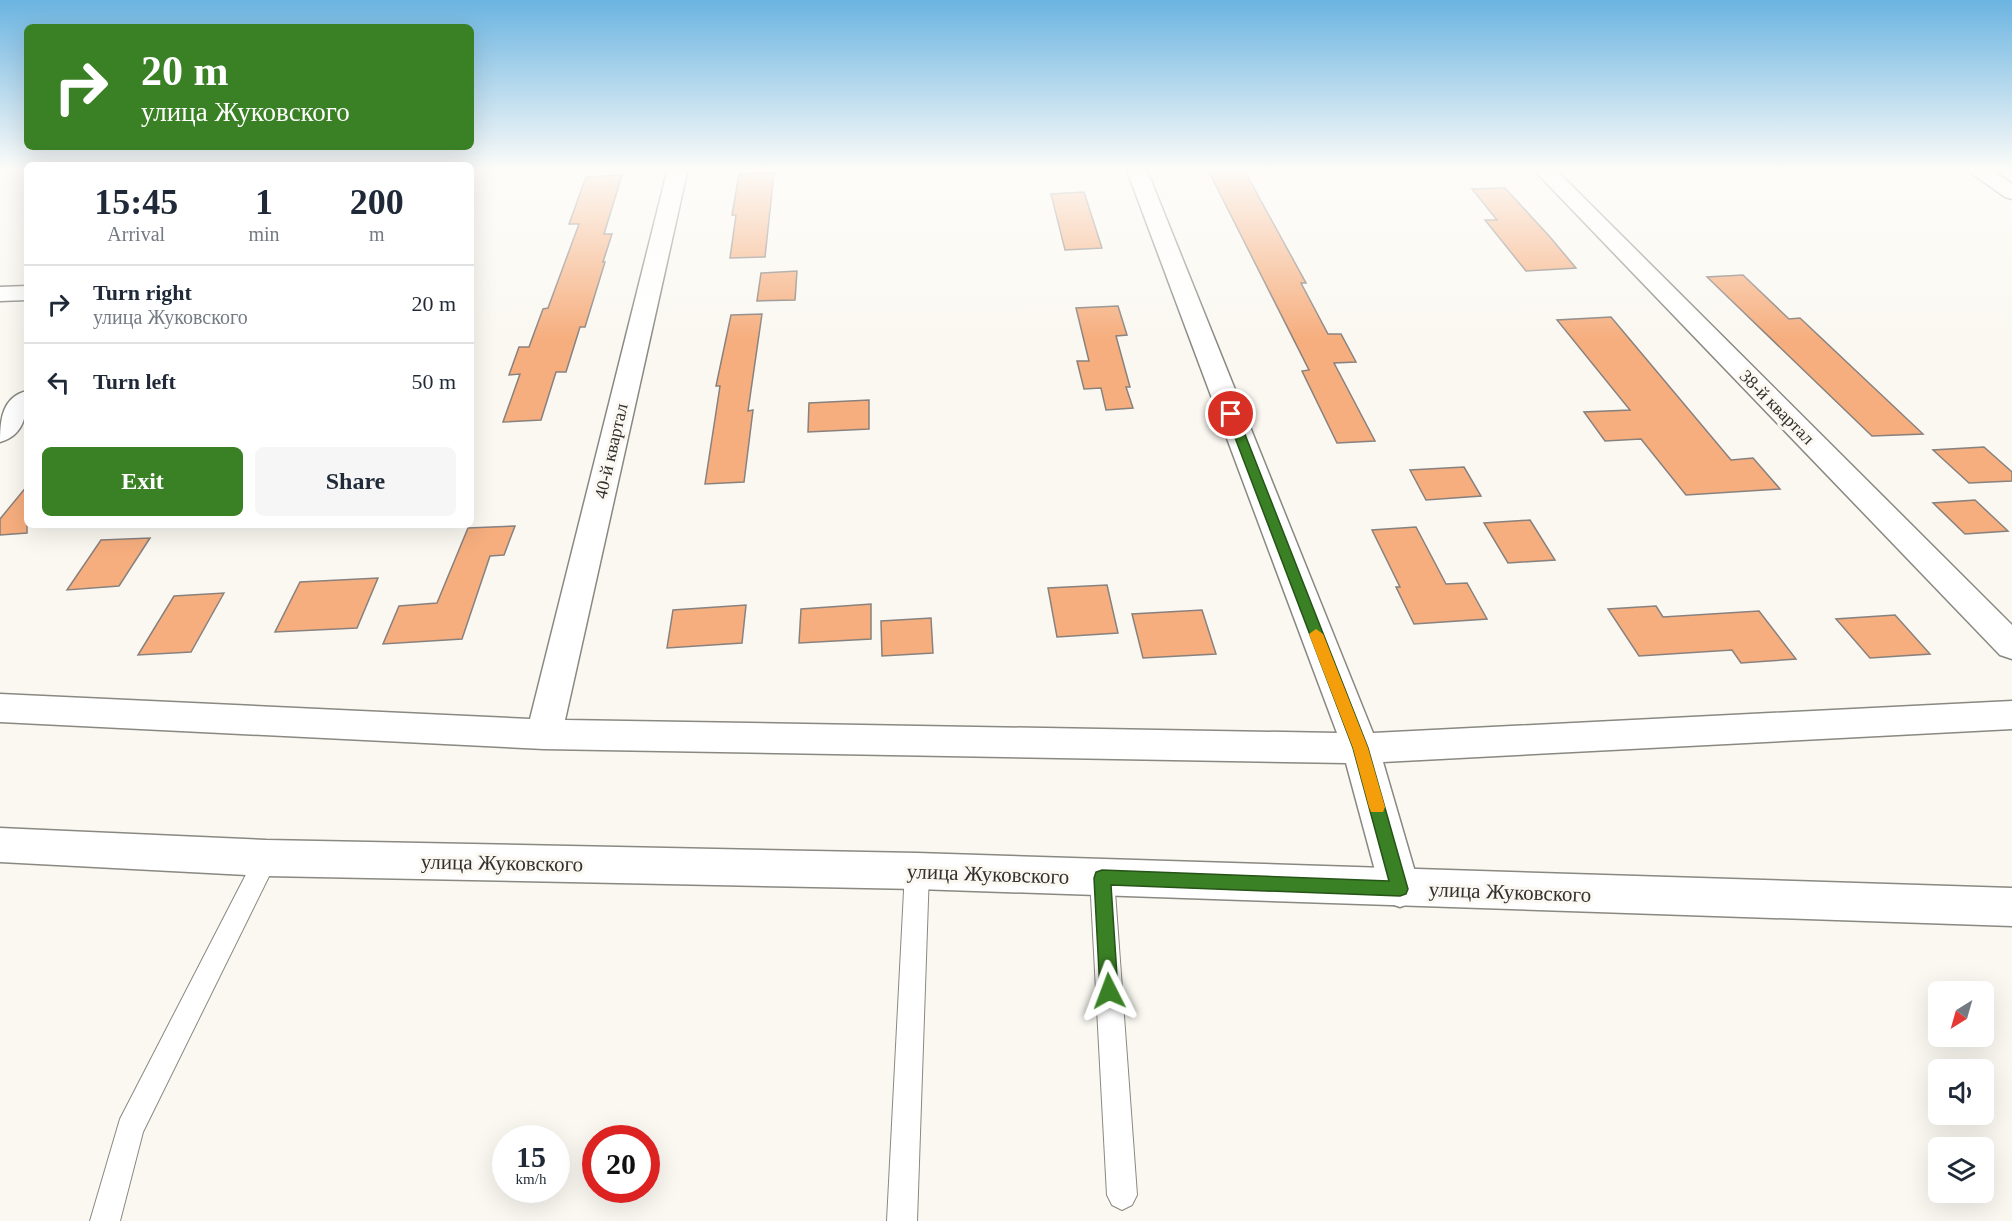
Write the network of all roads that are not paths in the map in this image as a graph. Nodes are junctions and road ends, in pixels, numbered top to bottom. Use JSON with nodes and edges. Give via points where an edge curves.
{"nodes":[{"id":1,"x":665,"y":225,"type":"edge"},
{"id":2,"x":1159,"y":225,"type":"edge"},
{"id":3,"x":1598,"y":225,"type":"edge"},
{"id":4,"x":24,"y":293,"type":"edge"},
{"id":5,"x":0,"y":294,"type":"edge"},
{"id":6,"x":24,"y":403,"type":"edge"},
{"id":7,"x":0,"y":433,"type":"edge"},
{"id":8,"x":2012,"y":646,"type":"edge"},
{"id":9,"x":0,"y":708,"type":"edge"},
{"id":10,"x":2012,"y":715,"type":"edge"},
{"id":11,"x":544,"y":734,"type":"junction"},
{"id":12,"x":1360,"y":748,"type":"junction"},
{"id":13,"x":0,"y":845,"type":"edge"},
{"id":14,"x":266,"y":858,"type":"junction"},
{"id":15,"x":917,"y":871,"type":"junction"},
{"id":16,"x":1102,"y":878,"type":"junction"},
{"id":17,"x":1400,"y":889,"type":"junction"},
{"id":18,"x":2012,"y":907,"type":"edge"},
{"id":19,"x":1122,"y":1195,"type":"dead end"},
{"id":20,"x":105,"y":1221,"type":"edge"},
{"id":21,"x":902,"y":1221,"type":"edge"}],
"edges":[{"from":1,"to":11,"type":"street","name":"40-й квартал"},
{"from":2,"to":12,"type":"street"},
{"from":3,"to":8,"type":"street","name":"38-й квартал"},
{"from":4,"to":5,"type":"street"},
{"from":6,"to":7,"type":"street"},
{"from":9,"to":11,"type":"street"},
{"from":10,"to":12,"type":"street"},
{"from":11,"to":12,"type":"street"},
{"from":12,"to":17,"type":"street"},
{"from":13,"to":14,"type":"street","name":"улица Жуковского"},
{"from":14,"to":15,"type":"street","name":"улица Жуковского"},
{"from":14,"to":20,"type":"lane","via":[[130,1129]]},
{"from":15,"to":16,"type":"street","name":"улица Жуковского"},
{"from":15,"to":21,"type":"lane"},
{"from":16,"to":17,"type":"street","name":"улица Жуковского"},
{"from":16,"to":19,"type":"lane"},
{"from":17,"to":18,"type":"street","name":"улица Жуковского"}]}
